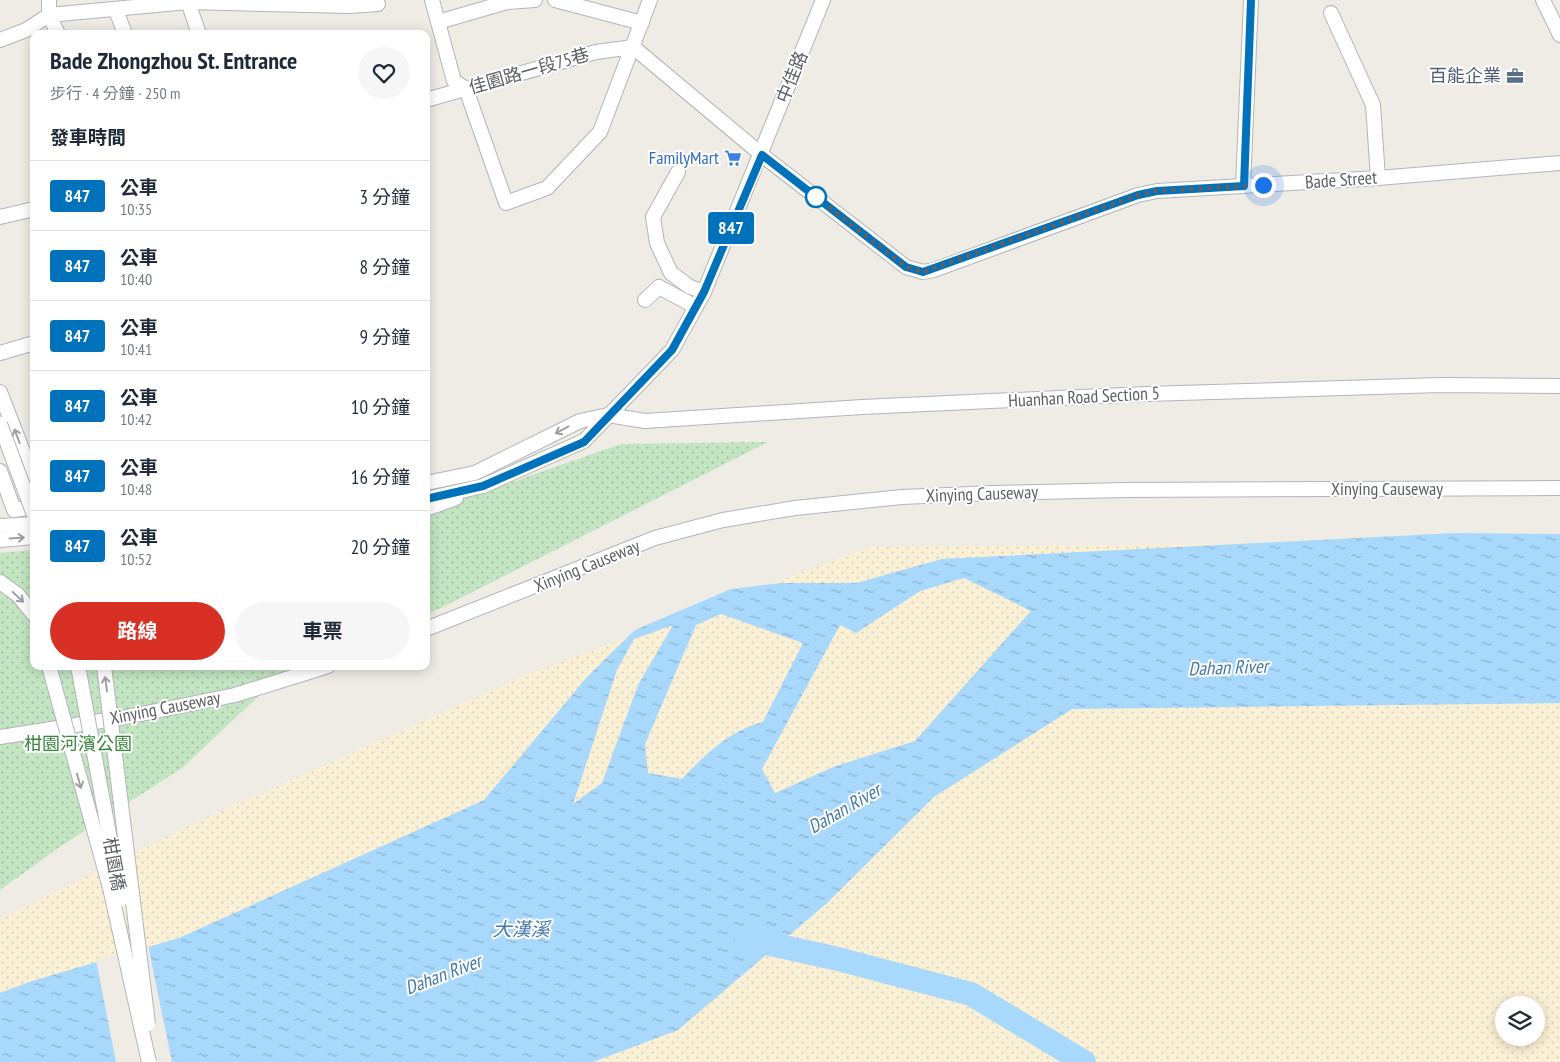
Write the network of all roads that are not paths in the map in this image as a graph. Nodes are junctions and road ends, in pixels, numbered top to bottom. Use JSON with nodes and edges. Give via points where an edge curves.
{"nodes":[{"id":1,"x":49,"y":0,"type":"edge"},
{"id":2,"x":432,"y":0,"type":"edge"},
{"id":3,"x":535,"y":0,"type":"edge"},
{"id":4,"x":555,"y":0,"type":"edge"},
{"id":5,"x":650,"y":0,"type":"edge"},
{"id":6,"x":823,"y":0,"type":"edge"},
{"id":7,"x":1251,"y":0,"type":"edge"},
{"id":8,"x":1543,"y":0,"type":"edge"},
{"id":9,"x":188,"y":2,"type":"junction"},
{"id":10,"x":378,"y":4,"type":"dead end"},
{"id":11,"x":116,"y":10,"type":"junction"},
{"id":12,"x":1330,"y":13,"type":"dead end"},
{"id":13,"x":49,"y":15,"type":"junction"},
{"id":14,"x":438,"y":22,"type":"junction"},
{"id":15,"x":642,"y":24,"type":"junction"},
{"id":16,"x":56,"y":30,"type":"edge"},
{"id":17,"x":124,"y":30,"type":"edge"},
{"id":18,"x":198,"y":30,"type":"edge"},
{"id":19,"x":1560,"y":35,"type":"edge"},
{"id":20,"x":0,"y":40,"type":"edge"},
{"id":21,"x":633,"y":47,"type":"junction"},
{"id":22,"x":466,"y":89,"type":"junction"},
{"id":23,"x":430,"y":99,"type":"edge"},
{"id":24,"x":762,"y":155,"type":"junction"},
{"id":25,"x":1560,"y":163,"type":"edge"},
{"id":26,"x":678,"y":172,"type":"dead end"},
{"id":27,"x":1378,"y":178,"type":"junction"},
{"id":28,"x":1244,"y":186,"type":"junction"},
{"id":29,"x":30,"y":210,"type":"edge"},
{"id":30,"x":0,"y":217,"type":"edge"},
{"id":31,"x":704,"y":292,"type":"junction"},
{"id":32,"x":645,"y":300,"type":"dead end"},
{"id":33,"x":696,"y":308,"type":"junction"},
{"id":34,"x":30,"y":344,"type":"edge"},
{"id":35,"x":0,"y":353,"type":"edge"},
{"id":36,"x":1560,"y":386,"type":"edge"},
{"id":37,"x":0,"y":392,"type":"edge"},
{"id":38,"x":608,"y":415,"type":"junction"},
{"id":39,"x":0,"y":424,"type":"edge"},
{"id":40,"x":30,"y":470,"type":"edge"},
{"id":41,"x":0,"y":471,"type":"edge"},
{"id":42,"x":430,"y":481,"type":"edge"},
{"id":43,"x":483,"y":486,"type":"junction"},
{"id":44,"x":1560,"y":488,"type":"edge"},
{"id":45,"x":430,"y":497,"type":"edge"},
{"id":46,"x":30,"y":504,"type":"edge"},
{"id":47,"x":430,"y":507,"type":"edge"},
{"id":48,"x":30,"y":508,"type":"edge"},
{"id":49,"x":30,"y":524,"type":"edge"},
{"id":50,"x":0,"y":526,"type":"edge"},
{"id":51,"x":30,"y":537,"type":"edge"},
{"id":52,"x":0,"y":540,"type":"edge"},
{"id":53,"x":0,"y":582,"type":"edge"},
{"id":54,"x":30,"y":610,"type":"edge"},
{"id":55,"x":430,"y":627,"type":"edge"},
{"id":56,"x":50,"y":670,"type":"edge"},
{"id":57,"x":79,"y":670,"type":"edge"},
{"id":58,"x":104,"y":670,"type":"edge"},
{"id":59,"x":315,"y":670,"type":"edge"},
{"id":60,"x":0,"y":737,"type":"edge"},
{"id":61,"x":151,"y":1062,"type":"edge"}],
"edges":[{"from":1,"to":13,"type":"street"},
{"from":2,"to":14,"type":"street"},
{"from":3,"to":14,"type":"street","via":[[507,2]]},
{"from":4,"to":15,"type":"street"},
{"from":5,"to":15,"type":"street"},
{"from":6,"to":24,"type":"street","name":"中佳路"},
{"from":7,"to":28,"type":"street"},
{"from":8,"to":19,"type":"street"},
{"from":9,"to":10,"type":"street"},
{"from":9,"to":11,"type":"street"},
{"from":9,"to":18,"type":"street"},
{"from":11,"to":13,"type":"street"},
{"from":11,"to":17,"type":"street"},
{"from":12,"to":27,"type":"street","via":[[1373,105]]},
{"from":13,"to":16,"type":"street"},
{"from":13,"to":20,"type":"street","via":[[26,30]]},
{"from":14,"to":22,"type":"street","via":[[454,81]]},
{"from":15,"to":21,"type":"street"},
{"from":21,"to":22,"type":"street","name":"佳園路一段75巷","via":[[596,52]]},
{"from":21,"to":22,"type":"street","via":[[600,132],[547,188],[506,204]]},
{"from":21,"to":24,"type":"street","name":"Bade Street"},
{"from":22,"to":23,"type":"street","name":"佳園路一段75巷"},
{"from":24,"to":28,"type":"street","name":"Bade Street","via":[[906,267],[923,272],[1138,195]]},
{"from":24,"to":31,"type":"street"},
{"from":25,"to":27,"type":"street","name":"Bade Street","via":[[1508,161]]},
{"from":26,"to":31,"type":"street","via":[[653,217],[657,243],[671,273]]},
{"from":27,"to":28,"type":"street","name":"Bade Street"},
{"from":29,"to":30,"type":"street"},
{"from":31,"to":33,"type":"street"},
{"from":32,"to":33,"type":"street","via":[[659,286]]},
{"from":33,"to":38,"type":"street","via":[[672,350]]},
{"from":34,"to":35,"type":"street"},
{"from":36,"to":38,"type":"street","name":"Huanhan Road Section 5","via":[[1441,385],[1146,394],[645,421]]},
{"from":40,"to":37,"type":"street","one_way":true},
{"from":38,"to":42,"type":"street","one_way":true,"via":[[580,421],[475,473]]},
{"from":38,"to":43,"type":"street","via":[[584,442]]},
{"from":39,"to":46,"type":"street","bridge":true},
{"from":41,"to":48,"type":"street","via":[[14,510]]},
{"from":43,"to":45,"type":"street"},
{"from":43,"to":47,"type":"street"},
{"from":44,"to":55,"type":"street","name":"Xinying Causeway","via":[[1013,493],[902,497],[795,508],[723,520],[655,538]]},
{"from":49,"to":50,"type":"street"},
{"from":52,"to":51,"type":"street","one_way":true},
{"from":53,"to":54,"type":"street","one_way":true,"via":[[18,595]]},
{"from":56,"to":61,"type":"street","one_way":true,"bridge":true,"via":[[110,888]]},
{"from":57,"to":61,"type":"street","name":"柑園橋","bridge":true},
{"from":61,"to":58,"type":"street","one_way":true,"bridge":true},
{"from":59,"to":60,"type":"street","name":"Xinying Causeway","via":[[235,695]]}]}
